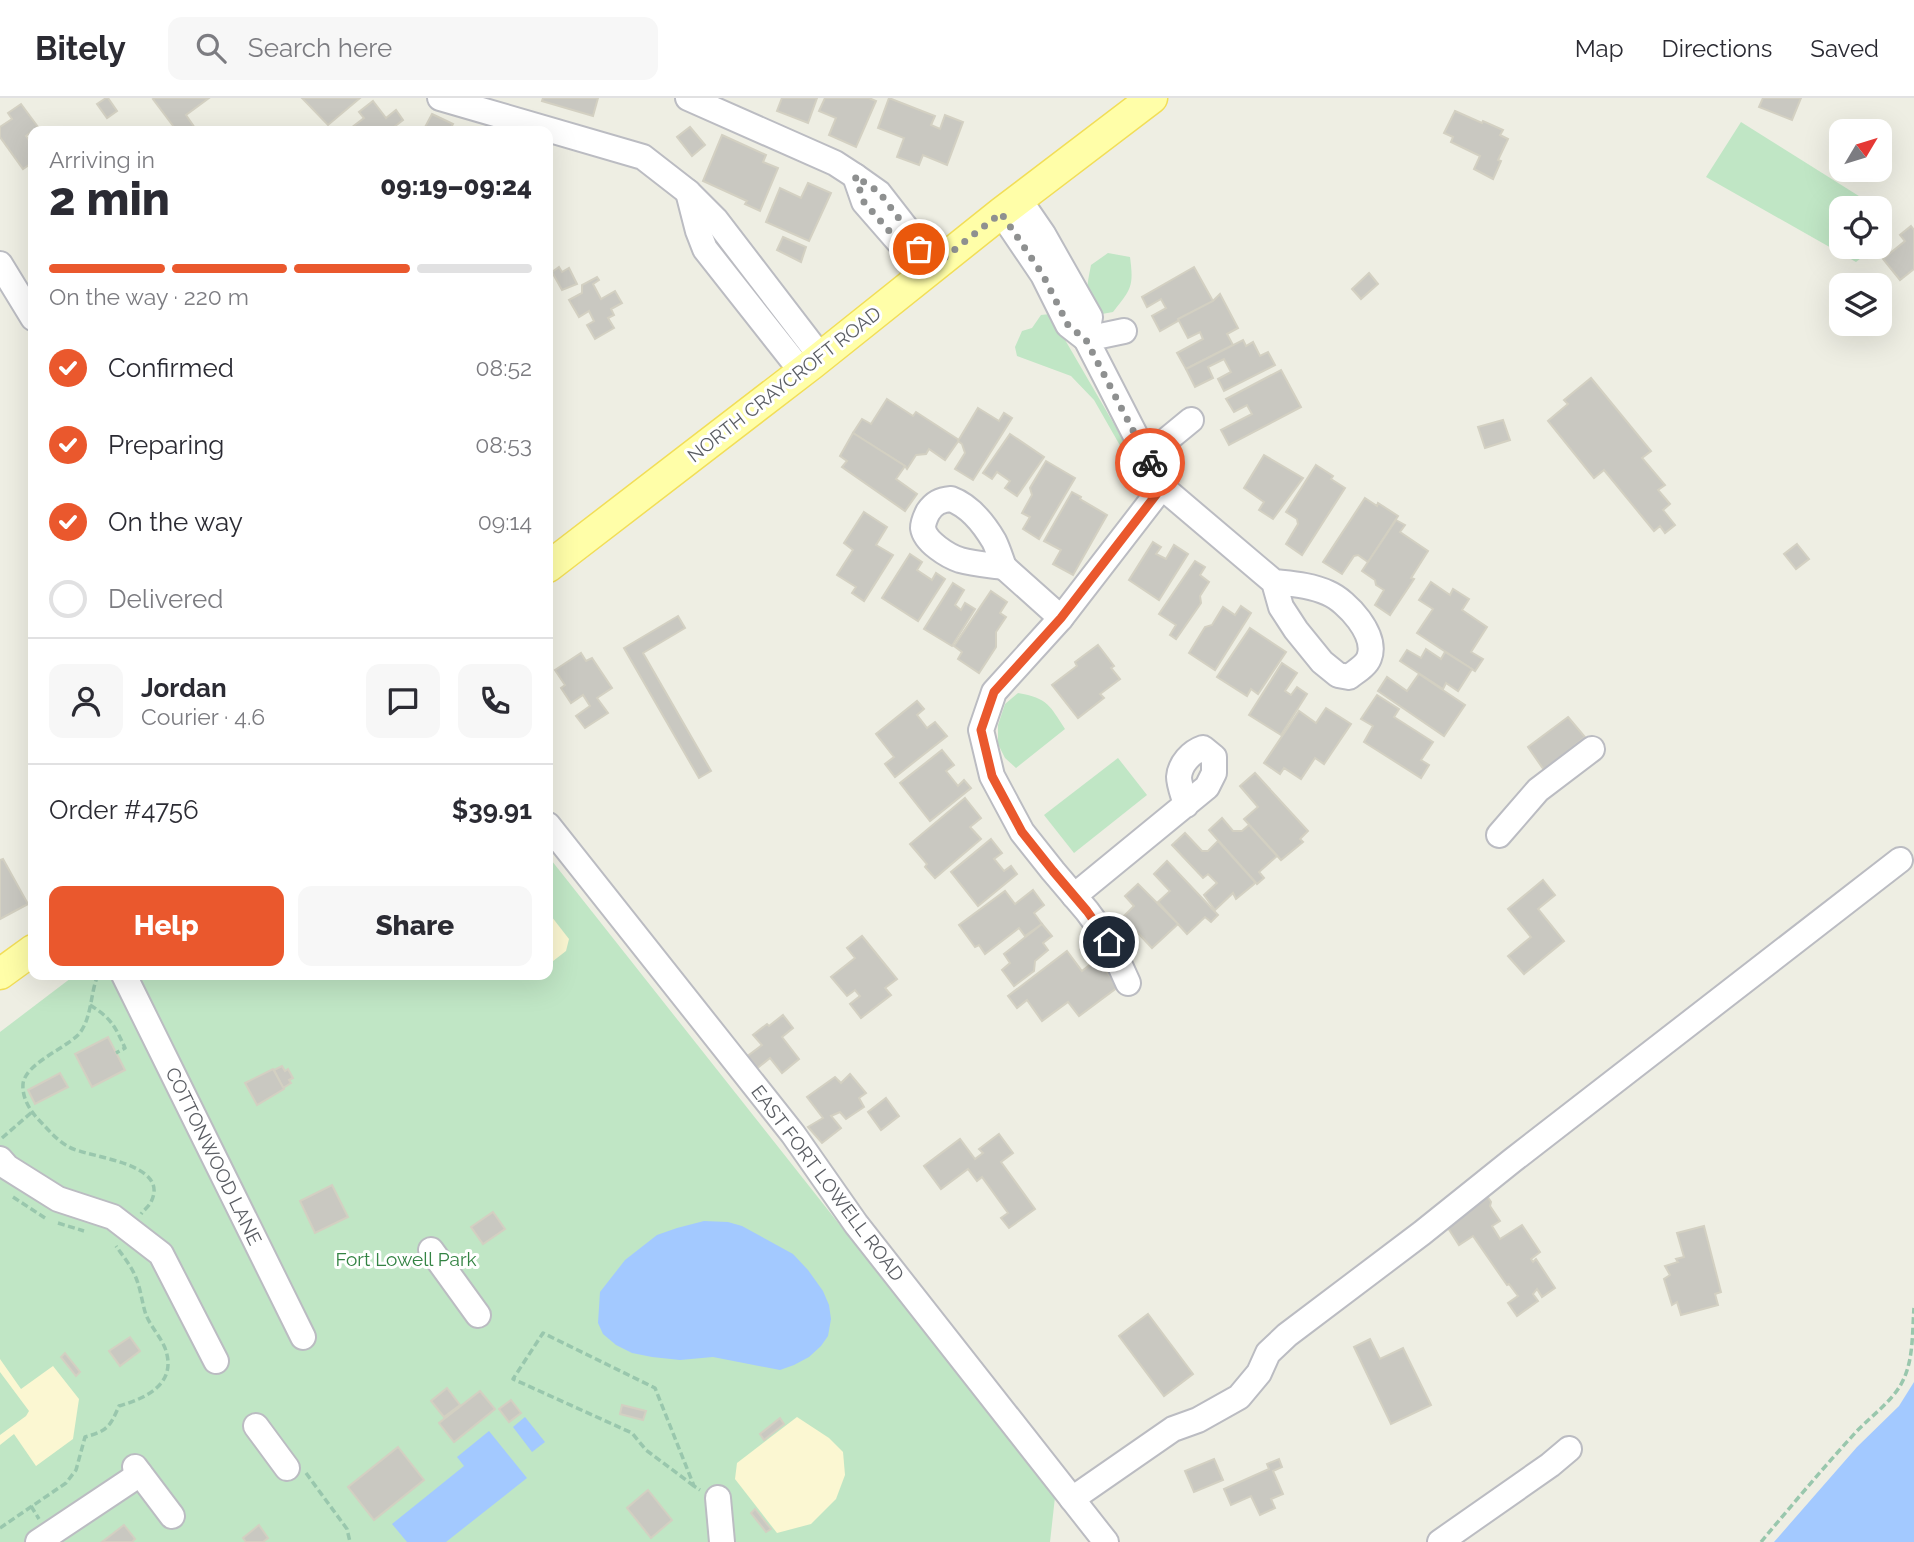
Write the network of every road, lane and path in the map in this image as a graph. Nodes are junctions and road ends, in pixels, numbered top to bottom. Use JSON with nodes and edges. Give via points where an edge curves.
{"nodes":[{"id":1,"x":440,"y":98,"type":"edge"},
{"id":2,"x":688,"y":98,"type":"edge"},
{"id":3,"x":1152,"y":98,"type":"edge"},
{"id":4,"x":536,"y":126,"type":"edge"},
{"id":5,"x":553,"y":131,"type":"edge"},
{"id":6,"x":1010,"y":206,"type":"junction"},
{"id":7,"x":0,"y":257,"type":"edge"},
{"id":8,"x":0,"y":264,"type":"edge"},
{"id":9,"x":930,"y":269,"type":"junction"},
{"id":10,"x":28,"y":292,"type":"edge"},
{"id":11,"x":28,"y":310,"type":"edge"},
{"id":12,"x":1124,"y":331,"type":"dead end"},
{"id":13,"x":1086,"y":340,"type":"junction"},
{"id":14,"x":811,"y":364,"type":"junction"},
{"id":15,"x":1191,"y":420,"type":"dead end"},
{"id":16,"x":1146,"y":457,"type":"junction"},
{"id":17,"x":1162,"y":487,"type":"junction"},
{"id":18,"x":553,"y":563,"type":"edge"},
{"id":19,"x":1004,"y":567,"type":"dead end"},
{"id":20,"x":1274,"y":582,"type":"dead end"},
{"id":21,"x":1061,"y":618,"type":"junction"},
{"id":22,"x":1592,"y":749,"type":"dead end"},
{"id":23,"x":1186,"y":805,"type":"dead end"},
{"id":24,"x":553,"y":831,"type":"edge"},
{"id":25,"x":1499,"y":835,"type":"dead end"},
{"id":26,"x":1900,"y":860,"type":"dead end"},
{"id":27,"x":1074,"y":896,"type":"junction"},
{"id":28,"x":28,"y":954,"type":"edge"},
{"id":29,"x":0,"y":974,"type":"edge"},
{"id":30,"x":97,"y":980,"type":"edge"},
{"id":31,"x":126,"y":980,"type":"edge"},
{"id":32,"x":1128,"y":983,"type":"dead end"},
{"id":33,"x":90,"y":1004,"type":"junction"},
{"id":34,"x":116,"y":1053,"type":"dead end"},
{"id":35,"x":32,"y":1112,"type":"junction"},
{"id":36,"x":0,"y":1139,"type":"edge"},
{"id":37,"x":0,"y":1158,"type":"edge"},
{"id":38,"x":4,"y":1191,"type":"dead end"},
{"id":39,"x":47,"y":1219,"type":"dead end"},
{"id":40,"x":57,"y":1222,"type":"dead end"},
{"id":41,"x":130,"y":1230,"type":"junction"},
{"id":42,"x":86,"y":1232,"type":"dead end"},
{"id":43,"x":431,"y":1250,"type":"dead end"},
{"id":44,"x":1914,"y":1308,"type":"edge"},
{"id":45,"x":478,"y":1315,"type":"dead end"},
{"id":46,"x":303,"y":1337,"type":"dead end"},
{"id":47,"x":216,"y":1361,"type":"dead end"},
{"id":48,"x":256,"y":1426,"type":"dead end"},
{"id":49,"x":1569,"y":1449,"type":"dead end"},
{"id":50,"x":295,"y":1469,"type":"joint"},
{"id":51,"x":694,"y":1486,"type":"junction"},
{"id":52,"x":718,"y":1498,"type":"joint"},
{"id":53,"x":1072,"y":1499,"type":"junction"},
{"id":54,"x":172,"y":1516,"type":"dead end"},
{"id":55,"x":0,"y":1528,"type":"edge"},
{"id":56,"x":38,"y":1542,"type":"edge"},
{"id":57,"x":350,"y":1542,"type":"edge"},
{"id":58,"x":722,"y":1542,"type":"edge"},
{"id":59,"x":1106,"y":1542,"type":"edge"},
{"id":60,"x":1440,"y":1542,"type":"edge"},
{"id":61,"x":1762,"y":1542,"type":"edge"}],
"edges":[{"from":1,"to":4,"type":"street"},
{"from":2,"to":9,"type":"street","via":[[835,163],[879,192]]},
{"from":3,"to":6,"type":"main road","name":"NORTH CRAYCROFT ROAD"},
{"from":5,"to":14,"type":"street","via":[[643,157],[688,192],[705,249]]},
{"from":6,"to":9,"type":"main road","name":"NORTH CRAYCROFT ROAD"},
{"from":6,"to":13,"type":"street","via":[[1068,325]]},
{"from":7,"to":10,"type":"street"},
{"from":8,"to":11,"type":"street"},
{"from":9,"to":14,"type":"main road","name":"NORTH CRAYCROFT ROAD"},
{"from":12,"to":13,"type":"street"},
{"from":13,"to":16,"type":"street"},
{"from":14,"to":18,"type":"main road","name":"NORTH CRAYCROFT ROAD"},
{"from":15,"to":16,"type":"street"},
{"from":16,"to":17,"type":"street"},
{"from":17,"to":20,"type":"street"},
{"from":17,"to":21,"type":"street"},
{"from":19,"to":21,"type":"street"},
{"from":21,"to":27,"type":"street","via":[[994,692],[981,730],[992,776],[1022,832]]},
{"from":22,"to":25,"type":"street","via":[[1538,790]]},
{"from":23,"to":27,"type":"street"},
{"from":24,"to":53,"type":"street","name":"EAST FORT LOWELL ROAD","via":[[793,1134],[856,1224]]},
{"from":26,"to":53,"type":"street","via":[[1287,1335],[1268,1353],[1259,1373],[1238,1397],[1173,1429]]},
{"from":27,"to":32,"type":"street","via":[[1109,942]]},
{"from":28,"to":29,"type":"main road"},
{"from":30,"to":33,"type":"path"},
{"from":31,"to":46,"type":"street","name":"COTTONWOOD LANE"},
{"from":33,"to":34,"type":"path","via":[[114,1024],[125,1048]]},
{"from":33,"to":35,"type":"path","via":[[77,1036],[28,1072],[24,1096]]},
{"from":35,"to":36,"type":"path"},
{"from":35,"to":41,"type":"path","via":[[70,1148],[107,1157],[148,1176],[153,1183],[152,1200]]},
{"from":37,"to":41,"type":"street","via":[[58,1199],[113,1217]]},
{"from":38,"to":39,"type":"path"},
{"from":40,"to":42,"type":"path"},
{"from":41,"to":47,"type":"street","via":[[161,1254]]},
{"from":41,"to":55,"type":"path","via":[[115,1245],[136,1278],[148,1319],[165,1350],[169,1367],[163,1381],[154,1391],[119,1406],[108,1428],[85,1437],[76,1470],[66,1483]]},
{"from":43,"to":45,"type":"street"},
{"from":44,"to":61,"type":"path","via":[[1911,1359],[1900,1385]]},
{"from":48,"to":50,"type":"street"},
{"from":49,"to":60,"type":"street"},
{"from":50,"to":57,"type":"path","via":[[348,1529]]},
{"from":51,"to":51,"type":"path","via":[[646,1450],[632,1433],[513,1379],[543,1333],[655,1388]]},
{"from":51,"to":52,"type":"path"},
{"from":52,"to":58,"type":"street"},
{"from":53,"to":59,"type":"street","name":"EAST FORT LOWELL ROAD"},
{"from":54,"to":56,"type":"street","via":[[138,1471]]}]}
